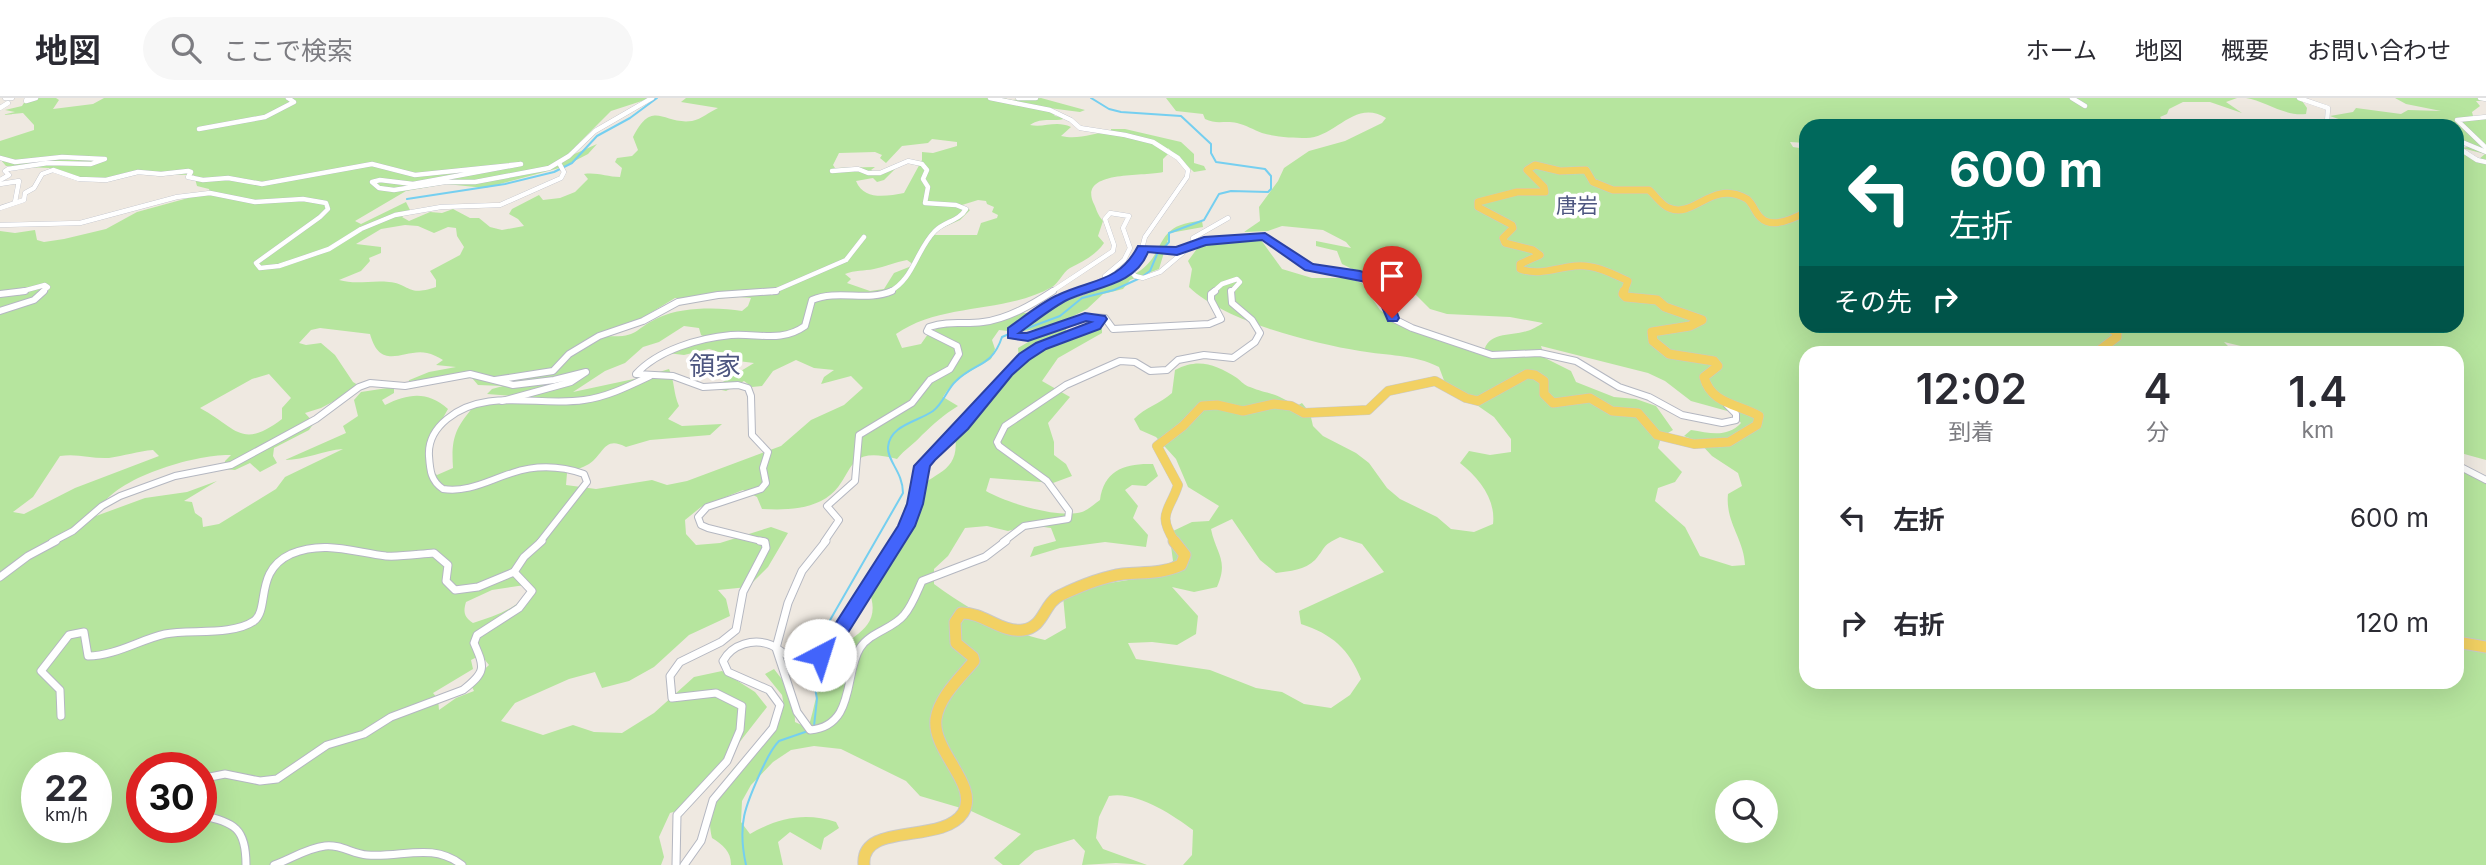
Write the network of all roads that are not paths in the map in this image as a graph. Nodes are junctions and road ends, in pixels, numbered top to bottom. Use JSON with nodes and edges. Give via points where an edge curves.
{"nodes":[{"id":1,"x":27,"y":98,"type":"edge"},
{"id":2,"x":36,"y":98,"type":"edge"},
{"id":3,"x":288,"y":98,"type":"edge"},
{"id":4,"x":652,"y":98,"type":"edge"},
{"id":5,"x":990,"y":98,"type":"edge"},
{"id":6,"x":1018,"y":98,"type":"edge"},
{"id":7,"x":1036,"y":98,"type":"edge"},
{"id":8,"x":2072,"y":98,"type":"edge"},
{"id":9,"x":2299,"y":98,"type":"edge"},
{"id":10,"x":2480,"y":98,"type":"edge"},
{"id":11,"x":9,"y":99,"type":"edge"},
{"id":12,"x":2486,"y":99,"type":"edge"},
{"id":13,"x":0,"y":106,"type":"edge"},
{"id":14,"x":2085,"y":106,"type":"dead end"},
{"id":15,"x":2486,"y":117,"type":"edge"},
{"id":16,"x":2327,"y":119,"type":"edge"},
{"id":17,"x":2464,"y":119,"type":"edge"},
{"id":18,"x":2464,"y":127,"type":"edge"},
{"id":19,"x":199,"y":129,"type":"dead end"},
{"id":20,"x":2464,"y":142,"type":"edge"},
{"id":21,"x":2486,"y":150,"type":"edge"},
{"id":22,"x":2464,"y":152,"type":"edge"},
{"id":23,"x":0,"y":158,"type":"edge"},
{"id":24,"x":2486,"y":162,"type":"edge"},
{"id":25,"x":559,"y":163,"type":"junction"},
{"id":26,"x":832,"y":171,"type":"dead end"},
{"id":27,"x":0,"y":182,"type":"edge"},
{"id":28,"x":17,"y":202,"type":"junction"},
{"id":29,"x":0,"y":208,"type":"edge"},
{"id":30,"x":1799,"y":217,"type":"edge"},
{"id":31,"x":1228,"y":218,"type":"dead end"},
{"id":32,"x":0,"y":225,"type":"edge"},
{"id":33,"x":863,"y":237,"type":"dead end"},
{"id":34,"x":1192,"y":245,"type":"junction"},
{"id":35,"x":1145,"y":248,"type":"junction"},
{"id":36,"x":1129,"y":269,"type":"junction"},
{"id":37,"x":1106,"y":282,"type":"junction"},
{"id":38,"x":0,"y":294,"type":"edge"},
{"id":39,"x":0,"y":311,"type":"edge"},
{"id":40,"x":1099,"y":318,"type":"junction"},
{"id":41,"x":2115,"y":333,"type":"edge"},
{"id":42,"x":2105,"y":346,"type":"edge"},
{"id":43,"x":653,"y":374,"type":"junction"},
{"id":44,"x":493,"y":380,"type":"junction"},
{"id":45,"x":500,"y":402,"type":"junction"},
{"id":46,"x":1727,"y":404,"type":"junction"},
{"id":47,"x":2464,"y":469,"type":"edge"},
{"id":48,"x":2486,"y":480,"type":"edge"},
{"id":49,"x":514,"y":572,"type":"junction"},
{"id":50,"x":0,"y":577,"type":"edge"},
{"id":51,"x":2464,"y":643,"type":"edge"},
{"id":52,"x":776,"y":648,"type":"junction"},
{"id":53,"x":2486,"y":648,"type":"edge"},
{"id":54,"x":61,"y":716,"type":"dead end"},
{"id":55,"x":217,"y":776,"type":"edge"},
{"id":56,"x":217,"y":819,"type":"edge"},
{"id":57,"x":246,"y":865,"type":"edge"},
{"id":58,"x":274,"y":865,"type":"edge"},
{"id":59,"x":462,"y":865,"type":"edge"},
{"id":60,"x":676,"y":865,"type":"edge"},
{"id":61,"x":684,"y":865,"type":"edge"},
{"id":62,"x":864,"y":865,"type":"edge"}],
"edges":[{"from":1,"to":2,"type":"street","via":[[26,102]]},
{"from":3,"to":19,"type":"street","via":[[294,102],[265,117]]},
{"from":4,"to":25,"type":"street","via":[[595,131]]},
{"from":5,"to":35,"type":"street","via":[[1051,110],[1072,118],[1080,128],[1157,143],[1184,164],[1187,177],[1145,237]]},
{"from":6,"to":7,"type":"street"},
{"from":8,"to":14,"type":"street"},
{"from":9,"to":16,"type":"street","via":[[2328,108]]},
{"from":10,"to":12,"type":"street"},
{"from":11,"to":13,"type":"street"},
{"from":15,"to":17,"type":"street"},
{"from":18,"to":21,"type":"street"},
{"from":20,"to":21,"type":"street"},
{"from":22,"to":24,"type":"street"},
{"from":23,"to":27,"type":"street","via":[[15,162],[62,157],[105,160],[8,169],[9,175]]},
{"from":25,"to":28,"type":"street","via":[[475,182],[394,190],[372,182],[413,184],[521,164],[415,175],[372,164],[262,184],[228,178],[193,179],[188,171],[138,172],[106,180],[79,179],[53,170],[42,174],[24,200]]},
{"from":25,"to":32,"type":"street","via":[[564,172],[561,178],[508,203],[395,215],[329,249],[270,268],[260,268],[256,262],[318,218],[328,209],[326,203],[249,201],[204,193],[80,223]]},
{"from":26,"to":43,"type":"street","via":[[880,173],[913,162],[927,170],[925,203],[966,209],[935,231],[920,250],[916,268],[888,293],[817,296],[809,305],[805,326],[790,336],[723,337],[647,361],[636,374]]},
{"from":27,"to":28,"type":"street","via":[[19,181]]},
{"from":28,"to":29,"type":"street"},
{"from":30,"to":46,"type":"main road","via":[[1765,221],[1749,201],[1733,192],[1674,210],[1661,205],[1649,190],[1613,190],[1592,182],[1590,171],[1535,165],[1528,167],[1528,173],[1545,192],[1517,192],[1476,204],[1512,225],[1503,238],[1505,243],[1540,255],[1520,264],[1520,269],[1534,273],[1575,266],[1607,270],[1628,281],[1626,297],[1657,300],[1700,318],[1695,325],[1664,327],[1651,336],[1669,354],[1717,363],[1703,380]]},
{"from":31,"to":34,"type":"street","via":[[1193,238]]},
{"from":33,"to":44,"type":"street","via":[[845,260],[782,289],[685,300],[599,336],[569,354],[553,371]]},
{"from":34,"to":35,"type":"street","via":[[1170,251]]},
{"from":34,"to":36,"type":"street","via":[[1149,278],[1133,277]]},
{"from":34,"to":46,"type":"street","via":[[1265,236],[1310,268],[1370,279],[1383,294],[1392,318],[1412,328],[1492,355],[1540,352],[1576,361],[1619,387],[1698,419],[1731,423],[1736,414]]},
{"from":35,"to":36,"type":"street"},
{"from":36,"to":37,"type":"street"},
{"from":37,"to":40,"type":"street","via":[[1062,298],[1012,331],[1013,335],[1037,336],[1080,319]]},
{"from":37,"to":52,"type":"street","via":[[1105,276],[1130,248],[1123,229],[1128,215],[1113,212],[1105,219],[1113,251],[1039,302],[984,322],[948,321],[929,327],[927,331],[957,346],[956,363],[930,380],[912,403],[859,435],[855,481],[827,506],[838,525],[802,571]]},
{"from":38,"to":39,"type":"street","via":[[48,287],[34,300]]},
{"from":40,"to":52,"type":"street","via":[[1095,326],[1041,346],[1016,364],[922,466],[907,526],[827,651],[809,659],[794,659]]},
{"from":40,"to":52,"type":"street","via":[[1105,318],[1113,329],[1217,322],[1222,319],[1211,294],[1237,279],[1240,282],[1231,291],[1232,303],[1260,333],[1233,358],[1204,355],[1178,360],[1167,370],[1150,371],[1135,362],[1121,361],[1066,385],[1005,426],[999,432],[999,446],[1053,485],[1069,511],[1068,519],[1024,526],[985,557],[922,581],[904,616],[860,648],[846,701],[821,729],[810,730],[797,712]]},
{"from":41,"to":42,"type":"main road","via":[[2117,337]]},
{"from":43,"to":45,"type":"street","via":[[586,400]]},
{"from":43,"to":60,"type":"street","via":[[703,387],[748,388],[752,435],[768,452],[763,468],[766,483],[761,489],[707,507],[698,517],[701,525],[756,538],[765,542],[766,548],[744,591],[736,632],[687,658],[670,675],[672,698],[716,693],[742,706],[743,726],[723,767],[684,804],[677,817]]},
{"from":44,"to":45,"type":"street","via":[[534,383],[586,372],[571,383]]},
{"from":44,"to":50,"type":"street","via":[[470,374],[405,386],[370,383],[359,387],[316,419],[231,465],[175,476],[120,496]]},
{"from":45,"to":49,"type":"street","via":[[464,406],[436,429],[429,459],[435,485],[463,489],[535,468],[574,470],[584,474],[587,482]]},
{"from":46,"to":62,"type":"main road","via":[[1754,412],[1760,421],[1729,442],[1694,444],[1663,438],[1638,413],[1612,411],[1595,400],[1553,403],[1541,377],[1529,374],[1499,387],[1482,401],[1464,398],[1435,380],[1388,391],[1372,408],[1358,411],[1304,413],[1273,404],[1243,411],[1202,406],[1157,446],[1178,485],[1165,519],[1171,538],[1185,555],[1181,565],[1167,572],[1112,576],[1071,590],[1051,601],[1044,618],[1025,629],[1007,628],[961,612],[955,622],[956,643],[974,661],[947,694],[936,736],[967,790],[968,808],[942,828],[873,842],[863,853]]},
{"from":47,"to":48,"type":"street"},
{"from":49,"to":54,"type":"street","via":[[482,587],[455,590],[446,581],[448,565],[435,553],[387,556],[340,546],[305,550],[279,562],[264,585],[261,612],[254,621],[236,628],[166,634],[100,656],[86,653],[84,632],[69,635],[40,671],[62,690]]},
{"from":49,"to":55,"type":"street","via":[[533,591],[519,608],[477,635],[474,643],[484,667],[466,687],[391,717],[366,733],[327,745],[269,782],[230,773]]},
{"from":51,"to":53,"type":"main road"},
{"from":52,"to":61,"type":"street","via":[[767,643],[744,644],[724,656],[728,672],[769,690],[778,700],[779,712],[773,728],[713,800],[700,845]]},
{"from":56,"to":57,"type":"street","via":[[244,835]]},
{"from":58,"to":59,"type":"street","via":[[326,846],[364,855],[436,851]]}]}
